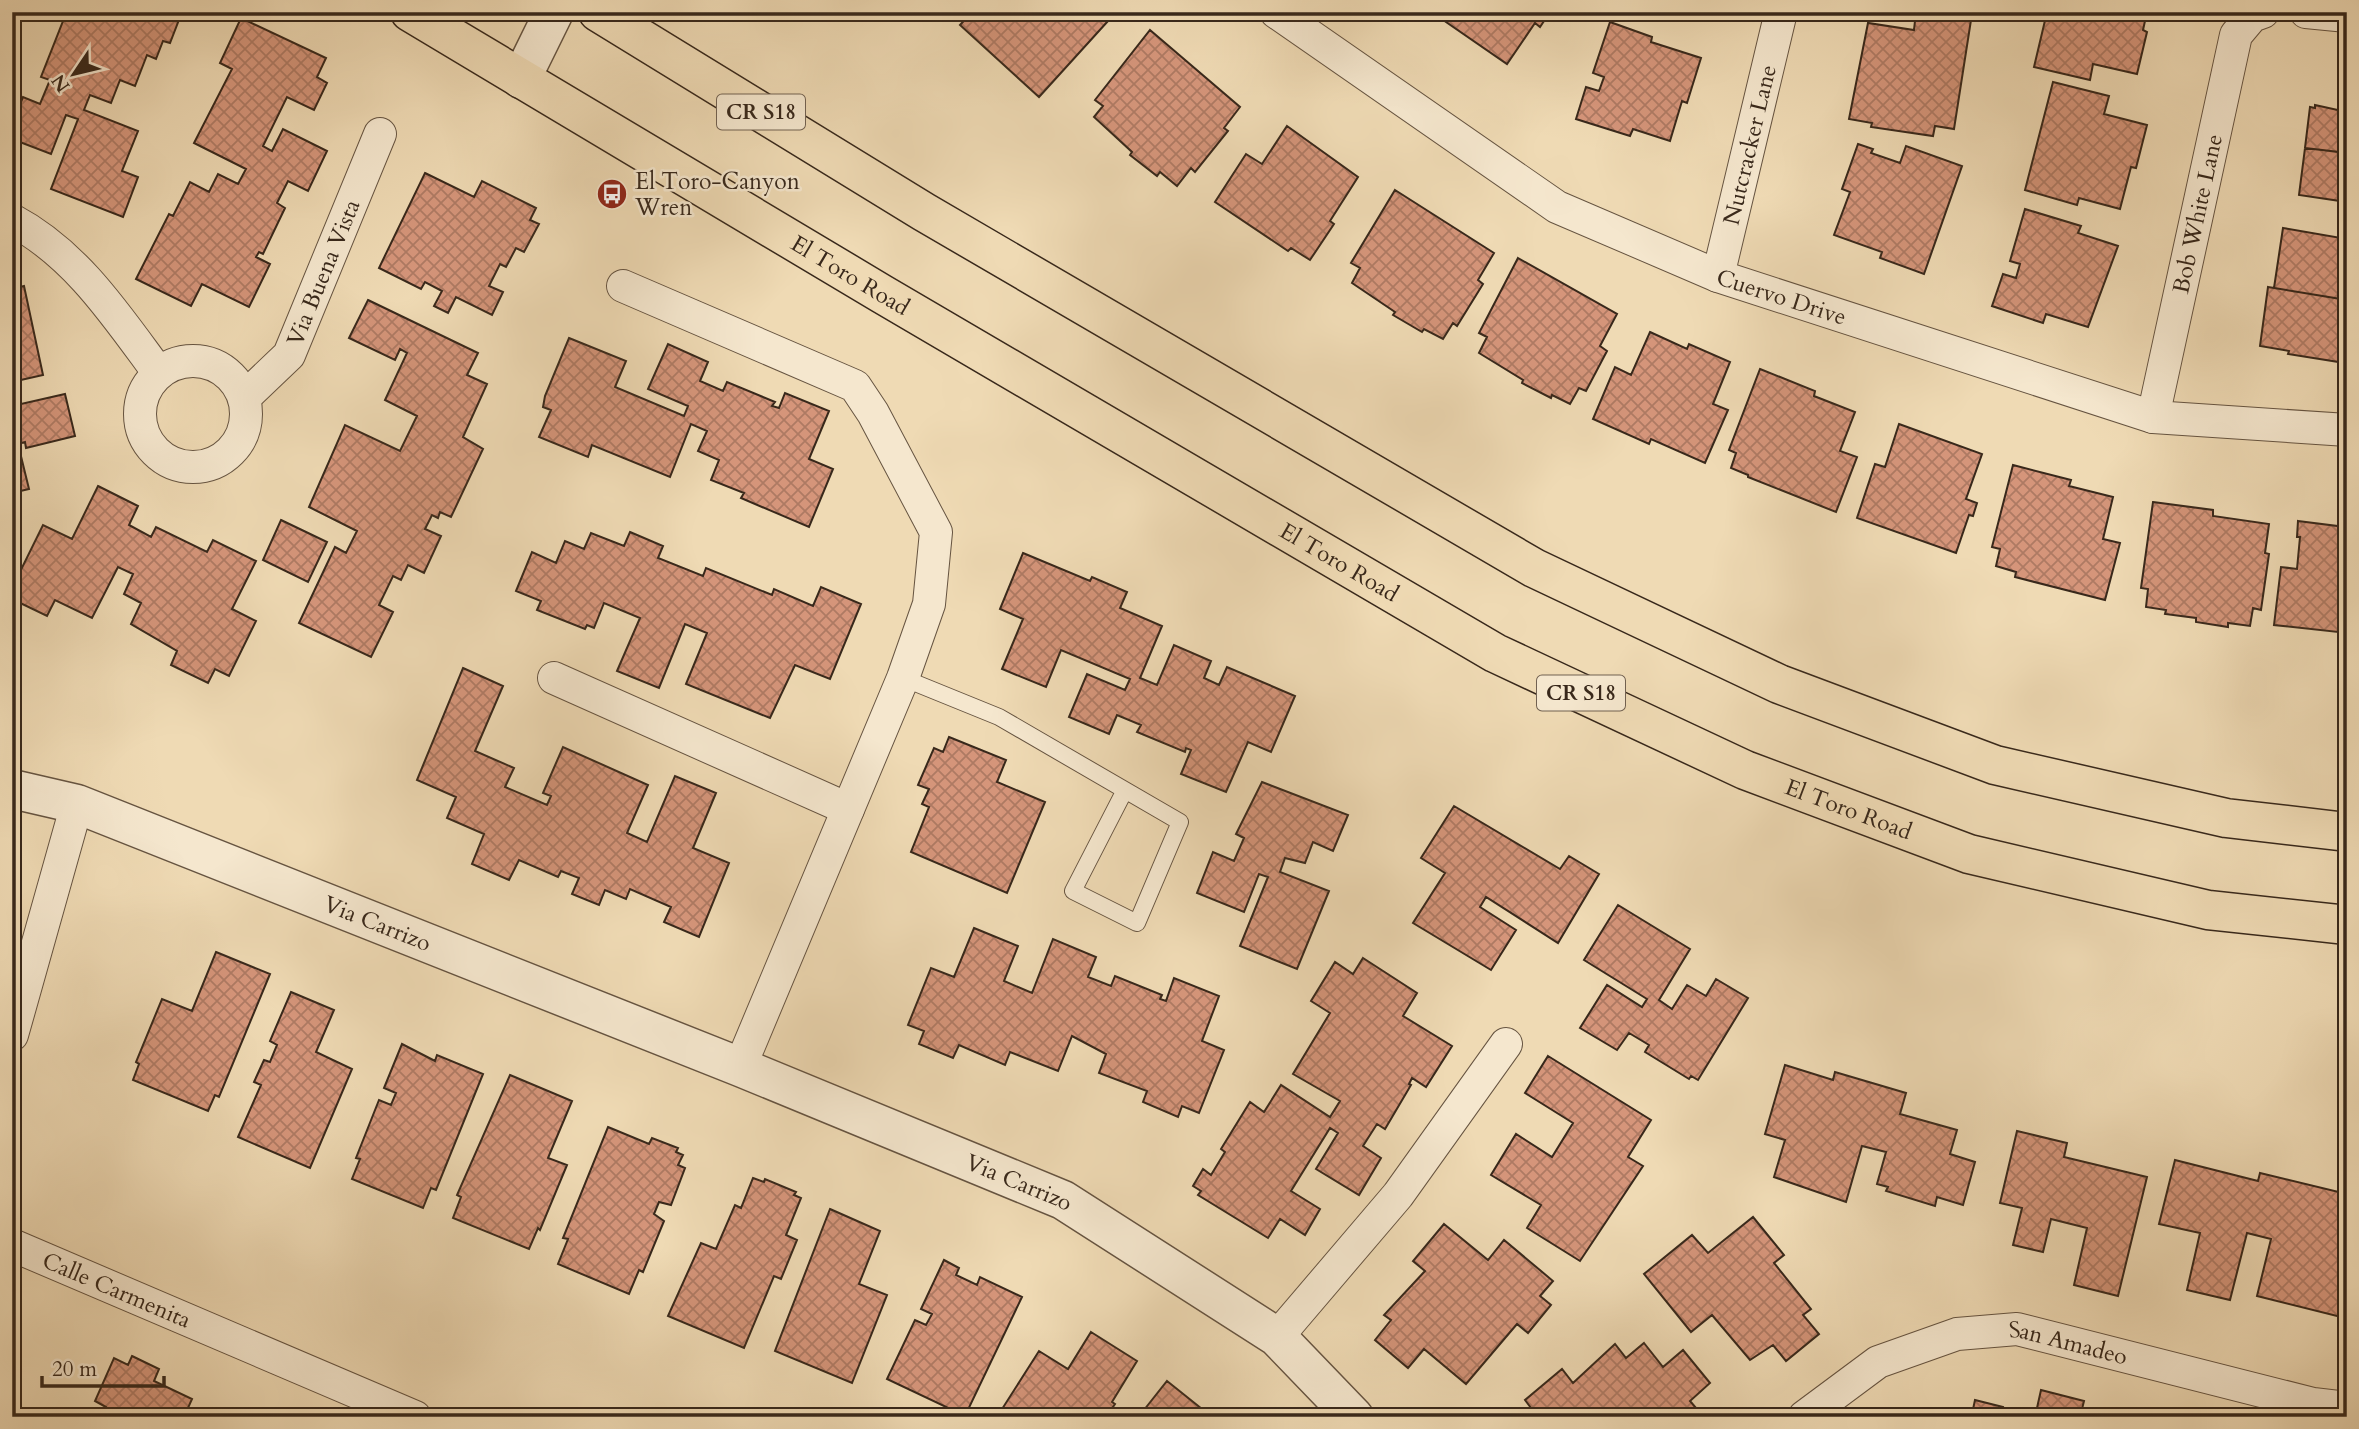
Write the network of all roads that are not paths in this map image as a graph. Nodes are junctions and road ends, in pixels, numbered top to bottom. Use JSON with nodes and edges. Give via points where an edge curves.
{"nodes":[{"id":1,"x":410,"y":12,"type":"edge"},
{"id":2,"x":554,"y":12,"type":"edge"},
{"id":3,"x":598,"y":12,"type":"edge"},
{"id":4,"x":1276,"y":12,"type":"edge"},
{"id":5,"x":1781,"y":12,"type":"edge"},
{"id":6,"x":2306,"y":12,"type":"edge"},
{"id":7,"x":2258,"y":14,"type":"edge"},
{"id":8,"x":2347,"y":16,"type":"edge"},
{"id":9,"x":521,"y":79,"type":"junction"},
{"id":10,"x":380,"y":134,"type":"dead end"},
{"id":11,"x":12,"y":220,"type":"edge"},
{"id":12,"x":1718,"y":276,"type":"junction"},
{"id":13,"x":623,"y":286,"type":"dead end"},
{"id":14,"x":158,"y":372,"type":"junction"},
{"id":15,"x":245,"y":397,"type":"junction"},
{"id":16,"x":2153,"y":417,"type":"junction"},
{"id":17,"x":2347,"y":430,"type":"edge"},
{"id":18,"x":554,"y":678,"type":"dead end"},
{"id":19,"x":903,"y":678,"type":"junction"},
{"id":20,"x":12,"y":789,"type":"edge"},
{"id":21,"x":1125,"y":790,"type":"junction"},
{"id":22,"x":77,"y":804,"type":"junction"},
{"id":23,"x":848,"y":809,"type":"junction"},
{"id":24,"x":2347,"y":832,"type":"edge"},
{"id":25,"x":2347,"y":925,"type":"edge"},
{"id":26,"x":12,"y":1035,"type":"edge"},
{"id":27,"x":1506,"y":1044,"type":"dead end"},
{"id":28,"x":740,"y":1067,"type":"junction"},
{"id":29,"x":12,"y":1245,"type":"edge"},
{"id":30,"x":1277,"y":1337,"type":"junction"},
{"id":31,"x":2347,"y":1408,"type":"edge"},
{"id":32,"x":415,"y":1417,"type":"edge"},
{"id":33,"x":1354,"y":1417,"type":"edge"},
{"id":34,"x":1804,"y":1417,"type":"edge"}],
"edges":[{"from":1,"to":9,"type":"main road","name":"El Toro Road","number":"CR S18"},
{"from":2,"to":9,"type":"street"},
{"from":3,"to":24,"type":"main road","number":"CR S18","via":[[923,212],[1534,568],[1766,678],[1996,765],[2227,818]]},
{"from":4,"to":12,"type":"street","name":"Cuervo Drive","via":[[1557,207]]},
{"from":5,"to":12,"type":"street","name":"Nutcracker Lane"},
{"from":6,"to":8,"type":"street"},
{"from":7,"to":16,"type":"street","name":"Bob White Lane","via":[[2236,35]]},
{"from":9,"to":25,"type":"main road","name":"El Toro Road","number":"CR S18","via":[[1495,653],[1745,771],[1969,854],[2208,910]]},
{"from":10,"to":15,"type":"street","name":"Via Buena Vista","via":[[289,355]]},
{"from":11,"to":14,"type":"street","via":[[41,235],[64,256]]},
{"from":12,"to":16,"type":"street","name":"Cuervo Drive"},
{"from":13,"to":19,"type":"street","via":[[855,386],[936,531],[929,604]]},
{"from":14,"to":15,"type":"street","via":[[177,362],[198,360],[218,366],[234,379]]},
{"from":14,"to":15,"type":"street","via":[[145,389],[139,409],[142,430],[152,449],[169,462],[189,468],[210,465],[228,455],[241,439],[247,419]]},
{"from":16,"to":17,"type":"street","name":"Cuervo Drive"},
{"from":18,"to":23,"type":"street"},
{"from":19,"to":21,"type":"lane","via":[[999,717]]},
{"from":19,"to":23,"type":"street"},
{"from":20,"to":22,"type":"street","name":"Via Carrizo"},
{"from":21,"to":21,"type":"lane","via":[[1180,822],[1137,922],[1073,891]]},
{"from":22,"to":26,"type":"street"},
{"from":22,"to":28,"type":"street","name":"Via Carrizo"},
{"from":23,"to":28,"type":"street"},
{"from":27,"to":30,"type":"street","via":[[1398,1195]]},
{"from":28,"to":30,"type":"street","name":"Via Carrizo","via":[[1063,1200]]},
{"from":29,"to":32,"type":"street","name":"Calle Carmenita"},
{"from":30,"to":33,"type":"street","name":"Via Carrizo"},
{"from":31,"to":34,"type":"street","name":"San Amadeo","via":[[2313,1404],[2017,1329],[1957,1334],[1878,1362]]}]}
